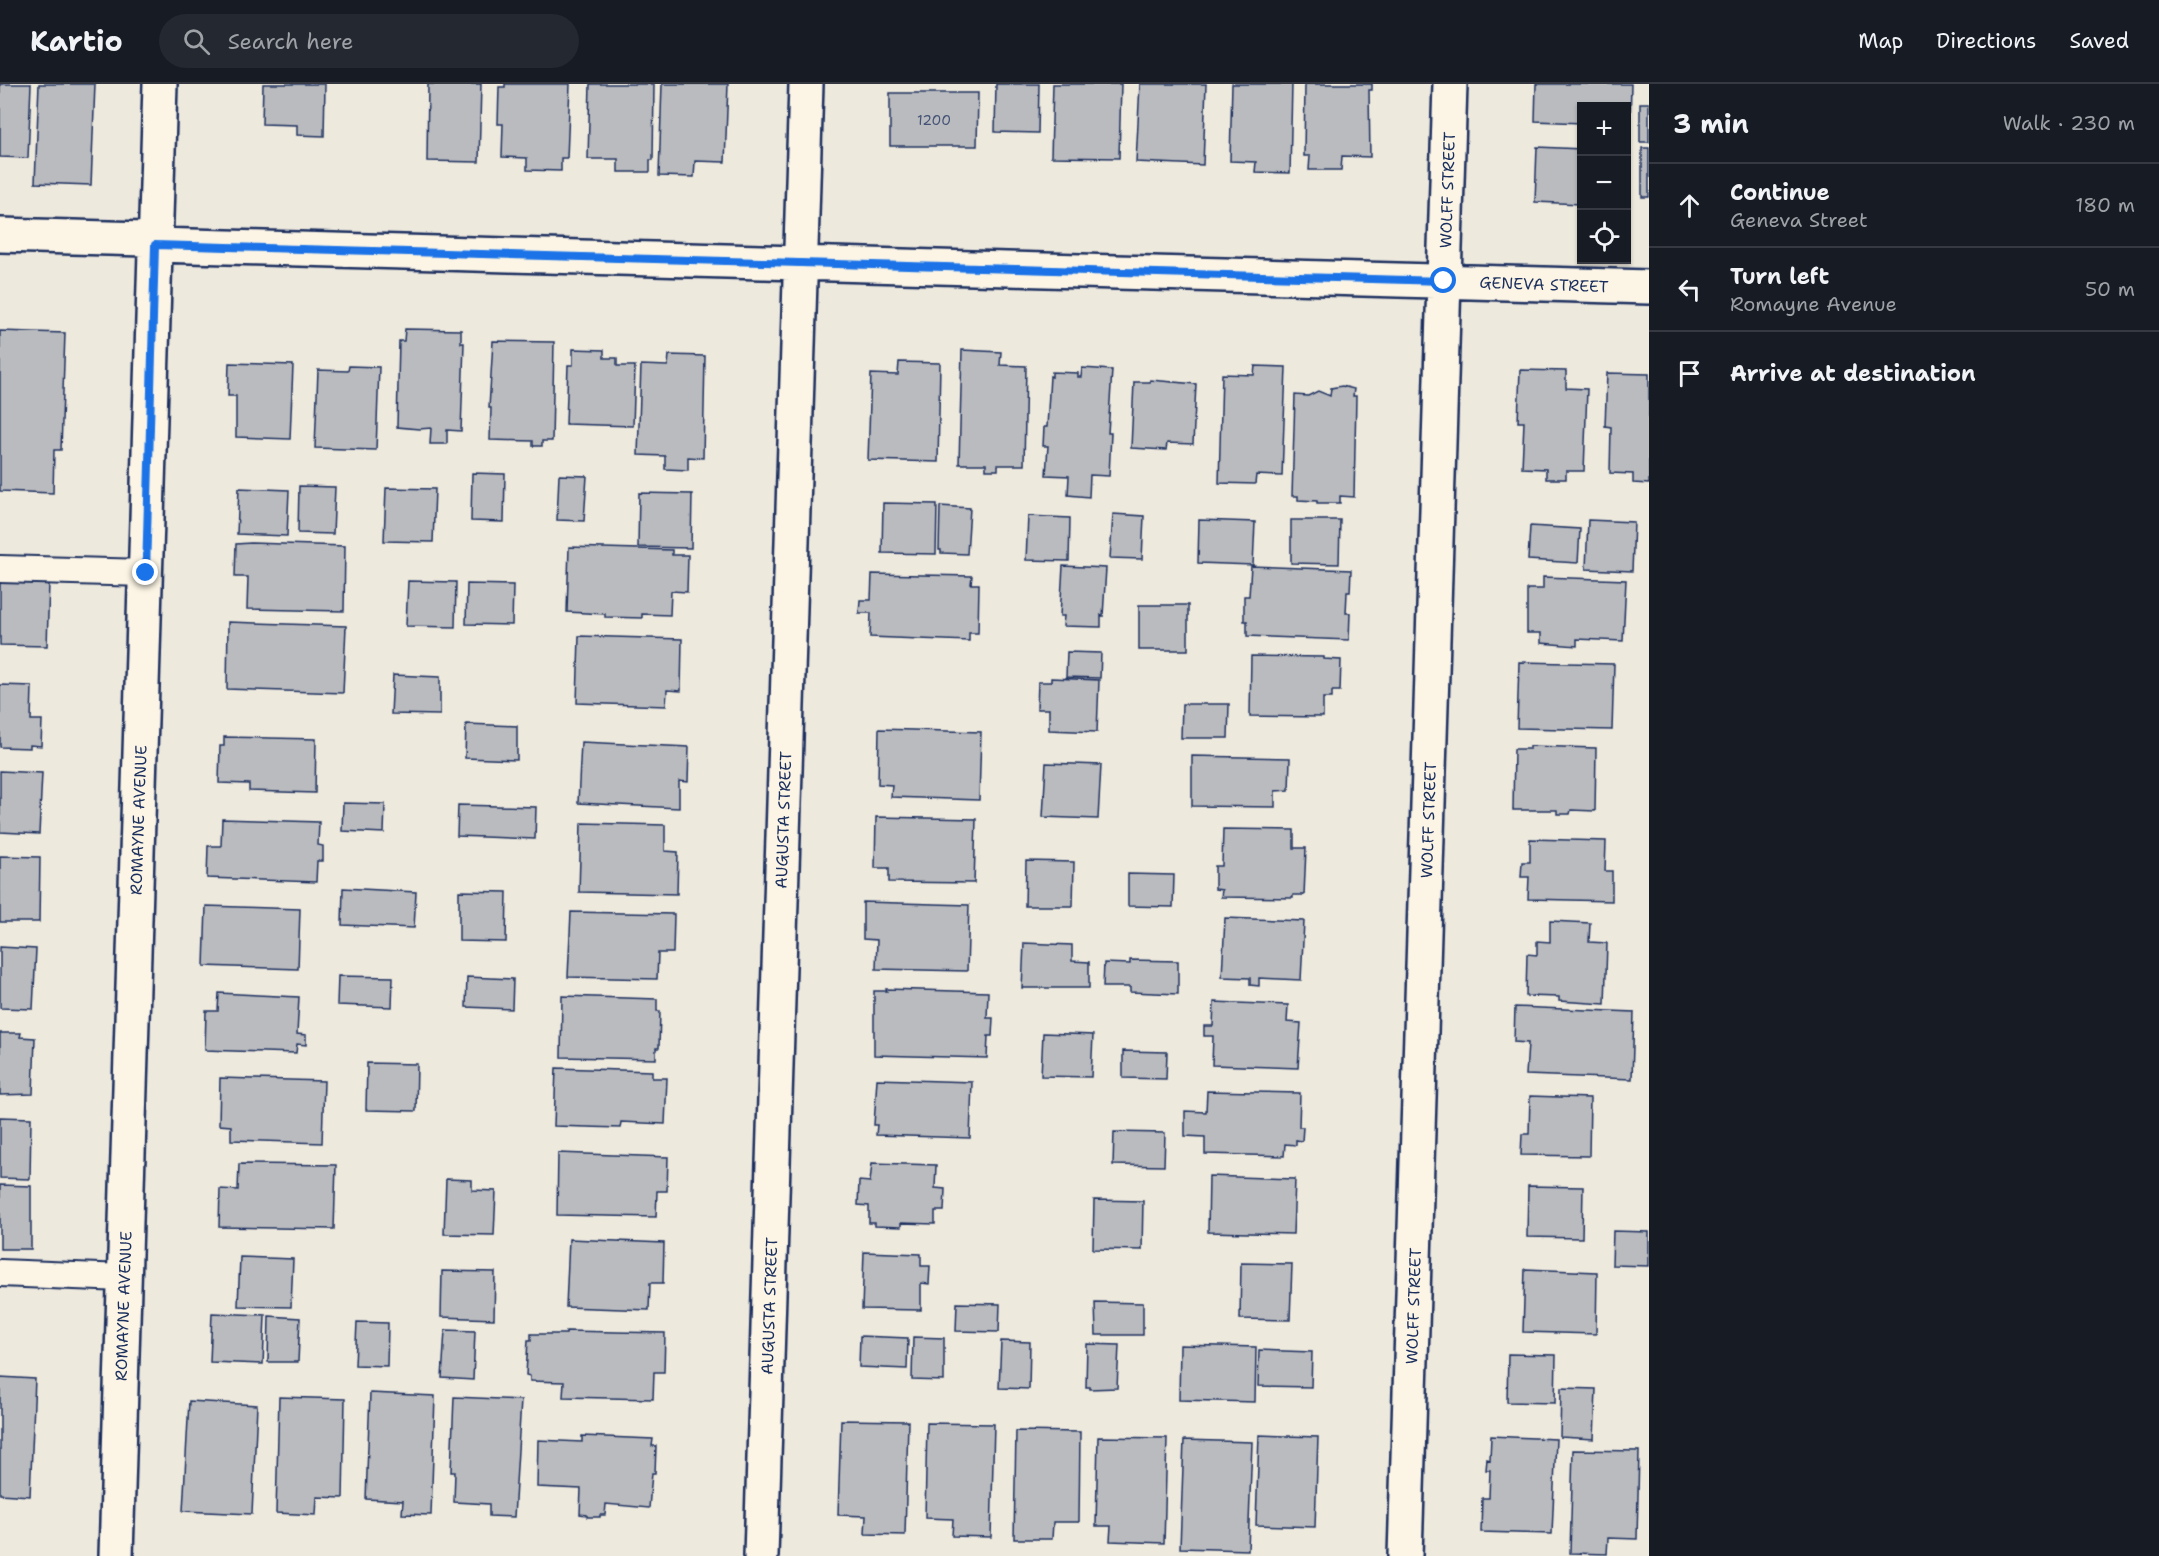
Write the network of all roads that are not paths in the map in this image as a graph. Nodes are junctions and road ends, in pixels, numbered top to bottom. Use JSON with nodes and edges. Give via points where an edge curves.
{"nodes":[{"id":1,"x":160,"y":84,"type":"edge"},
{"id":2,"x":806,"y":84,"type":"edge"},
{"id":3,"x":1450,"y":84,"type":"edge"},
{"id":4,"x":0,"y":235,"type":"edge"},
{"id":5,"x":155,"y":245,"type":"junction"},
{"id":6,"x":800,"y":263,"type":"junction"},
{"id":7,"x":1444,"y":281,"type":"junction"},
{"id":8,"x":1649,"y":287,"type":"edge"},
{"id":9,"x":0,"y":569,"type":"edge"},
{"id":10,"x":146,"y":573,"type":"junction"},
{"id":11,"x":0,"y":1273,"type":"edge"},
{"id":12,"x":124,"y":1278,"type":"junction"},
{"id":13,"x":116,"y":1556,"type":"edge"},
{"id":14,"x":761,"y":1556,"type":"edge"},
{"id":15,"x":1406,"y":1556,"type":"edge"}],
"edges":[{"from":1,"to":5,"type":"street","name":"ROMAYNE AVENUE"},
{"from":2,"to":6,"type":"street","name":"AUGUSTA STREET"},
{"from":3,"to":7,"type":"street","name":"WOLFF STREET"},
{"from":4,"to":5,"type":"street","name":"GENEVA STREET","via":[[145,239]]},
{"from":5,"to":6,"type":"street","name":"GENEVA STREET"},
{"from":5,"to":10,"type":"street","name":"ROMAYNE AVENUE"},
{"from":6,"to":7,"type":"street","name":"GENEVA STREET"},
{"from":6,"to":14,"type":"street","name":"AUGUSTA STREET"},
{"from":7,"to":8,"type":"street","name":"GENEVA STREET"},
{"from":7,"to":15,"type":"street","name":"WOLFF STREET"},
{"from":9,"to":10,"type":"lane"},
{"from":10,"to":12,"type":"street","name":"ROMAYNE AVENUE"},
{"from":11,"to":12,"type":"lane"},
{"from":12,"to":13,"type":"street","name":"ROMAYNE AVENUE"}]}
